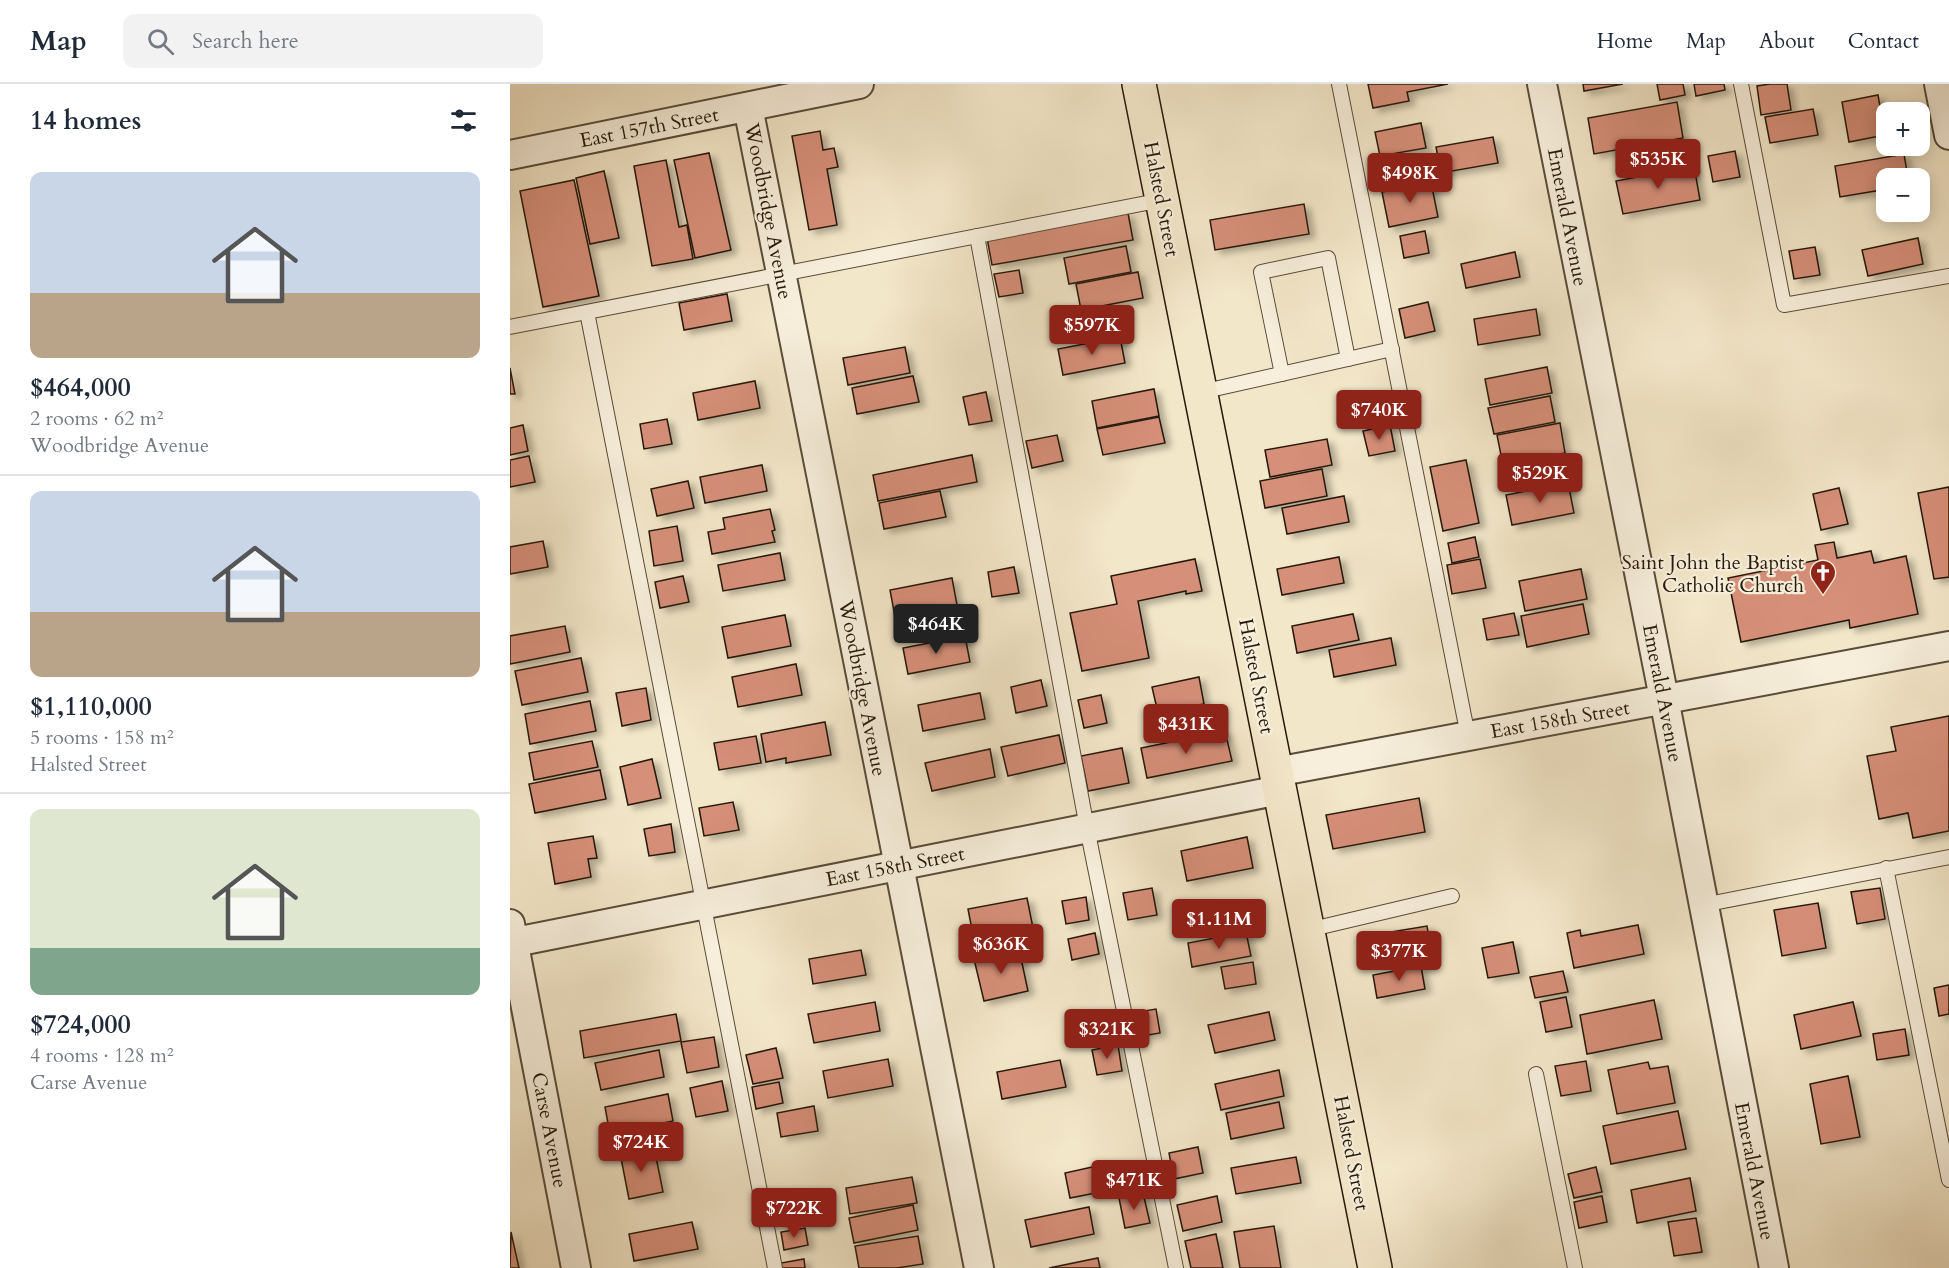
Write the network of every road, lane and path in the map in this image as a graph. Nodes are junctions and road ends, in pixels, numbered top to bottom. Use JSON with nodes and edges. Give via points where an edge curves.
{"nodes":[{"id":1,"x":859,"y":84,"type":"edge"},
{"id":2,"x":1139,"y":84,"type":"edge"},
{"id":3,"x":1339,"y":84,"type":"edge"},
{"id":4,"x":1542,"y":84,"type":"edge"},
{"id":5,"x":1741,"y":84,"type":"edge"},
{"id":6,"x":1939,"y":84,"type":"edge"},
{"id":7,"x":748,"y":107,"type":"junction"},
{"id":8,"x":1949,"y":135,"type":"edge"},
{"id":9,"x":510,"y":155,"type":"edge"},
{"id":10,"x":1162,"y":200,"type":"junction"},
{"id":11,"x":977,"y":236,"type":"junction"},
{"id":12,"x":782,"y":274,"type":"junction"},
{"id":13,"x":1949,"y":276,"type":"edge"},
{"id":14,"x":587,"y":312,"type":"junction"},
{"id":15,"x":510,"y":327,"type":"edge"},
{"id":16,"x":1392,"y":349,"type":"junction"},
{"id":17,"x":1348,"y":359,"type":"junction"},
{"id":18,"x":1282,"y":374,"type":"junction"},
{"id":19,"x":1201,"y":392,"type":"junction"},
{"id":20,"x":1949,"y":646,"type":"edge"},
{"id":21,"x":1664,"y":700,"type":"junction"},
{"id":22,"x":1468,"y":736,"type":"junction"},
{"id":23,"x":1278,"y":781,"type":"junction"},
{"id":24,"x":1087,"y":828,"type":"junction"},
{"id":25,"x":1949,"y":857,"type":"edge"},
{"id":26,"x":898,"y":865,"type":"junction"},
{"id":27,"x":1886,"y":868,"type":"junction"},
{"id":28,"x":1452,"y":896,"type":"dead end"},
{"id":29,"x":704,"y":904,"type":"junction"},
{"id":30,"x":1703,"y":905,"type":"junction"},
{"id":31,"x":1308,"y":930,"type":"junction"},
{"id":32,"x":511,"y":936,"type":"edge"},
{"id":33,"x":1536,"y":1074,"type":"dead end"},
{"id":34,"x":1949,"y":1180,"type":"edge"},
{"id":35,"x":576,"y":1268,"type":"edge"},
{"id":36,"x":775,"y":1268,"type":"edge"},
{"id":37,"x":979,"y":1268,"type":"edge"},
{"id":38,"x":1176,"y":1268,"type":"edge"},
{"id":39,"x":1375,"y":1268,"type":"edge"},
{"id":40,"x":1575,"y":1268,"type":"edge"},
{"id":41,"x":1774,"y":1268,"type":"edge"}],
"edges":[{"from":1,"to":7,"type":"street","name":"East 157th Street"},
{"from":2,"to":10,"type":"main road","name":"Halsted Street"},
{"from":3,"to":16,"type":"lane"},
{"from":4,"to":21,"type":"street","name":"Emerald Avenue"},
{"from":5,"to":13,"type":"lane","via":[[1785,305]]},
{"from":6,"to":8,"type":"street"},
{"from":7,"to":9,"type":"street","name":"East 157th Street"},
{"from":7,"to":12,"type":"street","name":"Woodbridge Avenue"},
{"from":10,"to":11,"type":"lane"},
{"from":10,"to":19,"type":"main road","name":"Halsted Street"},
{"from":11,"to":12,"type":"lane"},
{"from":11,"to":24,"type":"lane"},
{"from":12,"to":14,"type":"lane"},
{"from":12,"to":26,"type":"street","name":"Woodbridge Avenue"},
{"from":14,"to":15,"type":"lane"},
{"from":14,"to":29,"type":"lane"},
{"from":16,"to":17,"type":"lane"},
{"from":16,"to":22,"type":"lane"},
{"from":17,"to":18,"type":"lane"},
{"from":17,"to":18,"type":"lane","via":[[1328,258],[1261,272]]},
{"from":18,"to":19,"type":"lane"},
{"from":19,"to":23,"type":"main road","name":"Halsted Street"},
{"from":20,"to":21,"type":"street","name":"East 158th Street"},
{"from":21,"to":22,"type":"street","name":"East 158th Street"},
{"from":21,"to":30,"type":"street","name":"Emerald Avenue"},
{"from":22,"to":23,"type":"street","name":"East 158th Street"},
{"from":23,"to":24,"type":"street","name":"East 158th Street"},
{"from":23,"to":31,"type":"main road","name":"Halsted Street"},
{"from":24,"to":26,"type":"street","name":"East 158th Street"},
{"from":24,"to":38,"type":"lane"},
{"from":25,"to":27,"type":"lane"},
{"from":26,"to":29,"type":"street","name":"East 158th Street"},
{"from":26,"to":37,"type":"street","name":"Woodbridge Avenue"},
{"from":27,"to":30,"type":"lane"},
{"from":27,"to":34,"type":"lane"},
{"from":28,"to":31,"type":"lane"},
{"from":29,"to":32,"type":"street","name":"East 158th Street"},
{"from":29,"to":36,"type":"lane"},
{"from":30,"to":41,"type":"street","name":"Emerald Avenue"},
{"from":31,"to":39,"type":"main road","name":"Halsted Street"},
{"from":32,"to":35,"type":"street","name":"Carse Avenue"},
{"from":33,"to":40,"type":"lane"}]}
